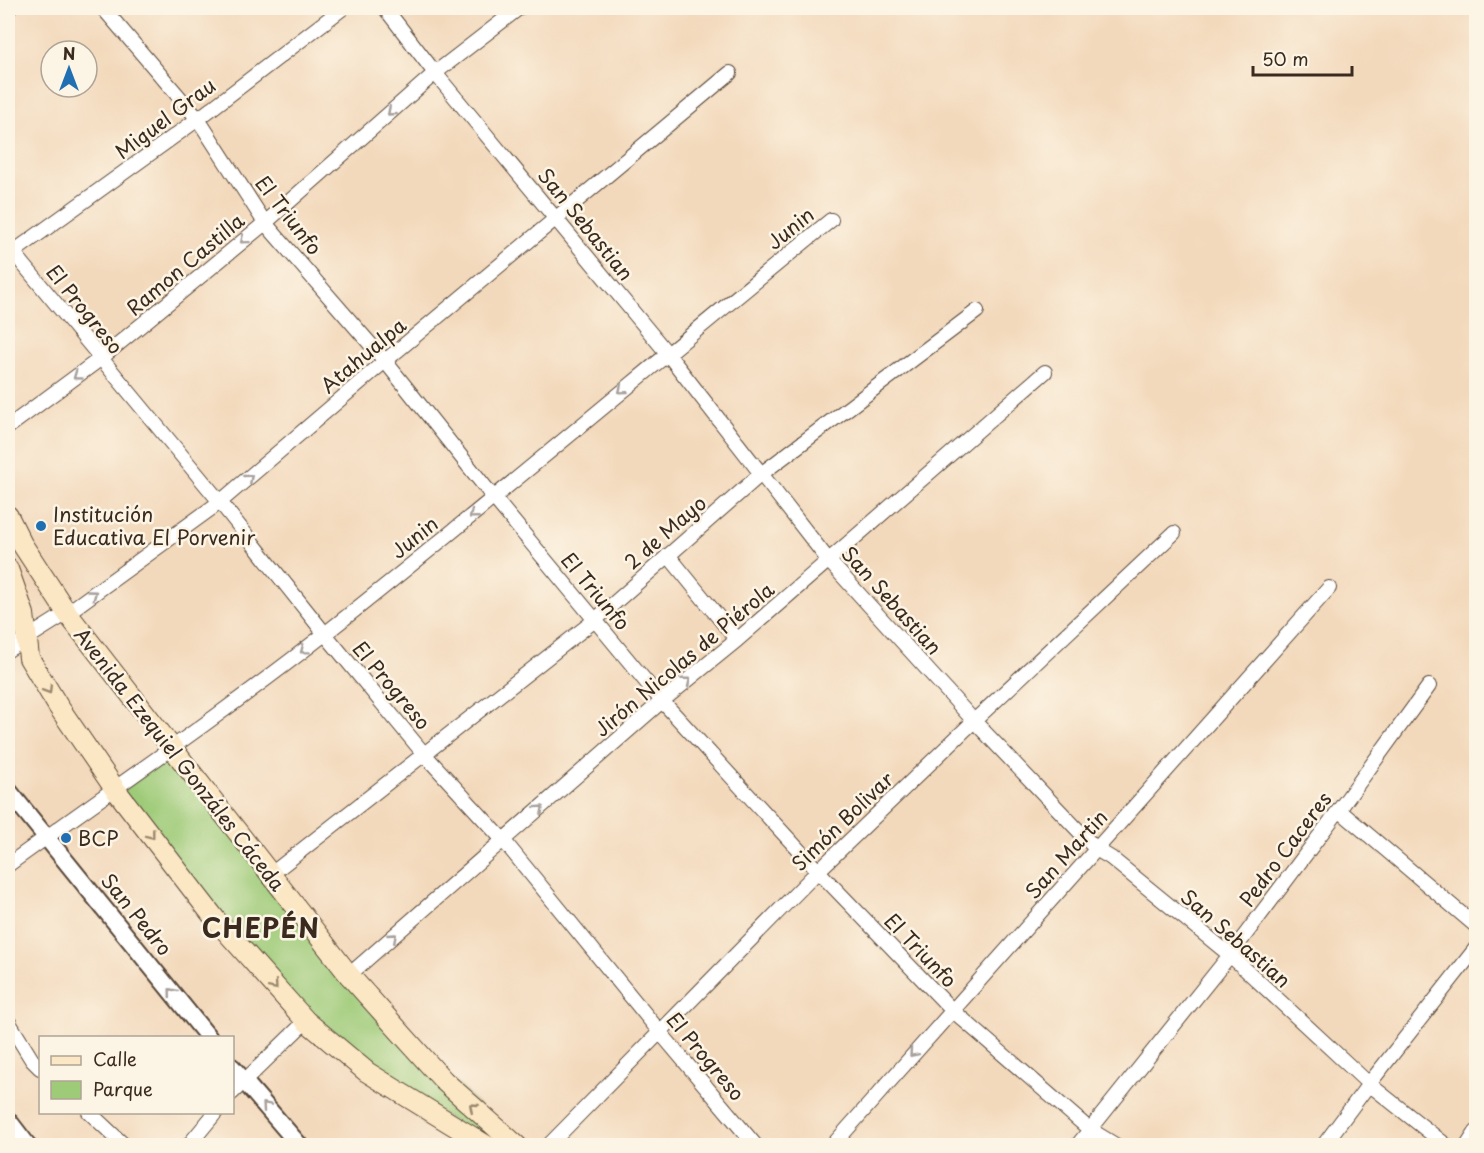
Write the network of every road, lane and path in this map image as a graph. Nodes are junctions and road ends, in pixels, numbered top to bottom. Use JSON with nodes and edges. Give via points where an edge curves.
{"nodes":[{"id":1,"x":103,"y":8,"type":"edge"},
{"id":2,"x":344,"y":8,"type":"edge"},
{"id":3,"x":385,"y":8,"type":"edge"},
{"id":4,"x":519,"y":8,"type":"edge"},
{"id":5,"x":435,"y":73,"type":"junction"},
{"id":6,"x":730,"y":73,"type":"dead end"},
{"id":7,"x":198,"y":119,"type":"junction"},
{"id":8,"x":556,"y":217,"type":"junction"},
{"id":9,"x":831,"y":220,"type":"dead end"},
{"id":10,"x":265,"y":223,"type":"junction"},
{"id":11,"x":10,"y":251,"type":"edge"},
{"id":12,"x":977,"y":311,"type":"dead end"},
{"id":13,"x":667,"y":353,"type":"junction"},
{"id":14,"x":100,"y":359,"type":"junction"},
{"id":15,"x":385,"y":361,"type":"junction"},
{"id":16,"x":1045,"y":372,"type":"dead end"},
{"id":17,"x":8,"y":427,"type":"edge"},
{"id":18,"x":762,"y":474,"type":"junction"},
{"id":19,"x":494,"y":498,"type":"junction"},
{"id":20,"x":220,"y":502,"type":"junction"},
{"id":21,"x":8,"y":516,"type":"edge"},
{"id":22,"x":1174,"y":534,"type":"dead end"},
{"id":23,"x":668,"y":555,"type":"junction"},
{"id":24,"x":829,"y":561,"type":"junction"},
{"id":25,"x":9,"y":573,"type":"edge"},
{"id":26,"x":1329,"y":588,"type":"dead end"},
{"id":27,"x":67,"y":613,"type":"junction"},
{"id":28,"x":595,"y":620,"type":"junction"},
{"id":29,"x":325,"y":634,"type":"junction"},
{"id":30,"x":26,"y":637,"type":"junction"},
{"id":31,"x":737,"y":640,"type":"junction"},
{"id":32,"x":8,"y":650,"type":"edge"},
{"id":33,"x":1429,"y":686,"type":"dead end"},
{"id":34,"x":662,"y":701,"type":"junction"},
{"id":35,"x":974,"y":721,"type":"junction"},
{"id":36,"x":172,"y":748,"type":"junction"},
{"id":37,"x":424,"y":754,"type":"junction"},
{"id":38,"x":115,"y":789,"type":"junction"},
{"id":39,"x":8,"y":790,"type":"edge"},
{"id":40,"x":1339,"y":810,"type":"junction"},
{"id":41,"x":47,"y":836,"type":"junction"},
{"id":42,"x":504,"y":841,"type":"junction"},
{"id":43,"x":1096,"y":849,"type":"junction"},
{"id":44,"x":8,"y":865,"type":"edge"},
{"id":45,"x":818,"y":871,"type":"junction"},
{"id":46,"x":270,"y":875,"type":"junction"},
{"id":47,"x":1476,"y":926,"type":"edge"},
{"id":48,"x":1476,"y":948,"type":"edge"},
{"id":49,"x":1230,"y":955,"type":"junction"},
{"id":50,"x":349,"y":975,"type":"junction"},
{"id":51,"x":951,"y":1010,"type":"junction"},
{"id":52,"x":8,"y":1021,"type":"edge"},
{"id":53,"x":306,"y":1022,"type":"junction"},
{"id":54,"x":659,"y":1031,"type":"junction"},
{"id":55,"x":207,"y":1036,"type":"edge"},
{"id":56,"x":39,"y":1067,"type":"edge"},
{"id":57,"x":234,"y":1069,"type":"edge"},
{"id":58,"x":244,"y":1080,"type":"junction"},
{"id":59,"x":1369,"y":1084,"type":"junction"},
{"id":60,"x":234,"y":1092,"type":"edge"},
{"id":61,"x":90,"y":1114,"type":"edge"},
{"id":62,"x":215,"y":1114,"type":"edge"},
{"id":63,"x":8,"y":1120,"type":"edge"},
{"id":64,"x":1089,"y":1129,"type":"junction"},
{"id":65,"x":1476,"y":1132,"type":"edge"},
{"id":66,"x":28,"y":1146,"type":"edge"},
{"id":67,"x":125,"y":1146,"type":"edge"},
{"id":68,"x":188,"y":1146,"type":"edge"},
{"id":69,"x":300,"y":1146,"type":"edge"},
{"id":70,"x":487,"y":1146,"type":"edge"},
{"id":71,"x":517,"y":1146,"type":"edge"},
{"id":72,"x":548,"y":1146,"type":"edge"},
{"id":73,"x":756,"y":1146,"type":"edge"},
{"id":74,"x":832,"y":1146,"type":"edge"},
{"id":75,"x":1077,"y":1146,"type":"edge"},
{"id":76,"x":1117,"y":1146,"type":"edge"},
{"id":77,"x":1323,"y":1146,"type":"edge"},
{"id":78,"x":1447,"y":1146,"type":"edge"},
{"id":79,"x":1467,"y":1146,"type":"edge"}],
"edges":[{"from":1,"to":7,"type":"street","name":"El Triunfo"},
{"from":2,"to":7,"type":"street","name":"Miguel Grau"},
{"from":3,"to":5,"type":"street","name":"San Sebastian"},
{"from":4,"to":5,"type":"street","name":"Ramon Castilla"},
{"from":5,"to":8,"type":"street","name":"San Sebastian"},
{"from":5,"to":10,"type":"street","name":"Ramon Castilla","one_way":true},
{"from":6,"to":8,"type":"street","name":"Atahualpa"},
{"from":7,"to":10,"type":"street","name":"El Triunfo"},
{"from":7,"to":11,"type":"street","name":"Miguel Grau"},
{"from":8,"to":13,"type":"street","name":"San Sebastian"},
{"from":8,"to":15,"type":"street","name":"Atahualpa"},
{"from":9,"to":13,"type":"street","name":"Junin"},
{"from":10,"to":14,"type":"street","name":"Ramon Castilla","one_way":true},
{"from":10,"to":15,"type":"street","name":"El Triunfo"},
{"from":11,"to":14,"type":"street","name":"El Progreso"},
{"from":12,"to":18,"type":"street","name":"2 de Mayo"},
{"from":13,"to":18,"type":"street","name":"San Sebastian"},
{"from":13,"to":19,"type":"street","name":"Junin","one_way":true},
{"from":14,"to":17,"type":"street","name":"Ramon Castilla","one_way":true},
{"from":14,"to":20,"type":"street","name":"El Progreso"},
{"from":15,"to":19,"type":"street","name":"El Triunfo"},
{"from":20,"to":15,"type":"street","name":"Atahualpa","one_way":true},
{"from":16,"to":24,"type":"street","name":"Jirón Nicolas de Piérola"},
{"from":18,"to":23,"type":"street","name":"2 de Mayo"},
{"from":18,"to":24,"type":"street","name":"San Sebastian"},
{"from":19,"to":28,"type":"street","name":"El Triunfo"},
{"from":19,"to":29,"type":"street","name":"Junin","one_way":true},
{"from":27,"to":20,"type":"street","name":"Atahualpa","one_way":true},
{"from":20,"to":29,"type":"street","name":"El Progreso"},
{"from":21,"to":27,"type":"main road","name":"Avenida Ezequiel Gonzáles Cáceda"},
{"from":22,"to":35,"type":"street","name":"Simón Bolivar"},
{"from":23,"to":28,"type":"street","name":"2 de Mayo"},
{"from":23,"to":31,"type":"street"},
{"from":24,"to":31,"type":"street","name":"Jirón Nicolas de Piérola"},
{"from":24,"to":35,"type":"street","name":"San Sebastian"},
{"from":25,"to":30,"type":"main road","via":[[24,614]]},
{"from":26,"to":43,"type":"street","name":"San Martin"},
{"from":27,"to":30,"type":"street","name":"Atahualpa"},
{"from":27,"to":36,"type":"main road","name":"Avenida Ezequiel Gonzáles Cáceda"},
{"from":28,"to":34,"type":"street","name":"El Triunfo"},
{"from":28,"to":37,"type":"street","name":"2 de Mayo"},
{"from":29,"to":36,"type":"street","name":"Junin","one_way":true},
{"from":29,"to":37,"type":"street","name":"El Progreso"},
{"from":30,"to":32,"type":"street","name":"Atahualpa"},
{"from":30,"to":38,"type":"main road","one_way":true,"via":[[29,658]]},
{"from":34,"to":31,"type":"street","name":"Jirón Nicolas de Piérola","one_way":true},
{"from":33,"to":40,"type":"street","name":"Pedro Caceres"},
{"from":42,"to":34,"type":"street","name":"Jirón Nicolas de Piérola","one_way":true},
{"from":34,"to":45,"type":"street","name":"El Triunfo"},
{"from":35,"to":43,"type":"street","name":"San Sebastian"},
{"from":35,"to":45,"type":"street","name":"Simón Bolivar"},
{"from":36,"to":38,"type":"street","name":"Junin"},
{"from":36,"to":46,"type":"main road","name":"Avenida Ezequiel Gonzáles Cáceda"},
{"from":37,"to":42,"type":"street","name":"El Progreso"},
{"from":37,"to":46,"type":"street","name":"2 de Mayo"},
{"from":38,"to":41,"type":"street","name":"Junin"},
{"from":38,"to":53,"type":"main road","one_way":true,"via":[[216,920]]},
{"from":39,"to":41,"type":"street","name":"San Pedro"},
{"from":40,"to":47,"type":"street"},
{"from":40,"to":49,"type":"street","name":"Pedro Caceres"},
{"from":41,"to":44,"type":"street","name":"Junin"},
{"from":55,"to":41,"type":"street","name":"San Pedro","one_way":true},
{"from":50,"to":42,"type":"street","name":"Jirón Nicolas de Piérola","one_way":true},
{"from":42,"to":54,"type":"street","name":"El Progreso"},
{"from":43,"to":49,"type":"street","name":"San Sebastian"},
{"from":43,"to":51,"type":"street","name":"San Martin"},
{"from":45,"to":51,"type":"street","name":"El Triunfo"},
{"from":45,"to":54,"type":"street","name":"Simón Bolivar"},
{"from":46,"to":50,"type":"main road","name":"Avenida Ezequiel Gonzáles Cáceda"},
{"from":48,"to":59,"type":"street"},
{"from":49,"to":59,"type":"street","name":"San Sebastian"},
{"from":49,"to":64,"type":"street","name":"Pedro Caceres"},
{"from":71,"to":50,"type":"main road","name":"Avenida Ezequiel Gonzáles Cáceda","one_way":true,"via":[[444,1081]]},
{"from":51,"to":64,"type":"street","name":"El Triunfo"},
{"from":51,"to":74,"type":"street","name":"San Martin","one_way":true},
{"from":52,"to":56,"type":"street"},
{"from":53,"to":58,"type":"street"},
{"from":53,"to":70,"type":"main road","via":[[367,1072]]},
{"from":54,"to":72,"type":"street","name":"Simón Bolivar"},
{"from":54,"to":73,"type":"street","name":"El Progreso"},
{"from":57,"to":58,"type":"street"},
{"from":58,"to":60,"type":"street"},
{"from":69,"to":58,"type":"street","one_way":true},
{"from":59,"to":77,"type":"street"},
{"from":59,"to":78,"type":"street","name":"San Sebastian"},
{"from":61,"to":67,"type":"street"},
{"from":62,"to":68,"type":"street"},
{"from":63,"to":66,"type":"street"},
{"from":64,"to":75,"type":"street","name":"Pedro Caceres"},
{"from":64,"to":76,"type":"street","name":"El Triunfo"},
{"from":65,"to":79,"type":"street"}]}
